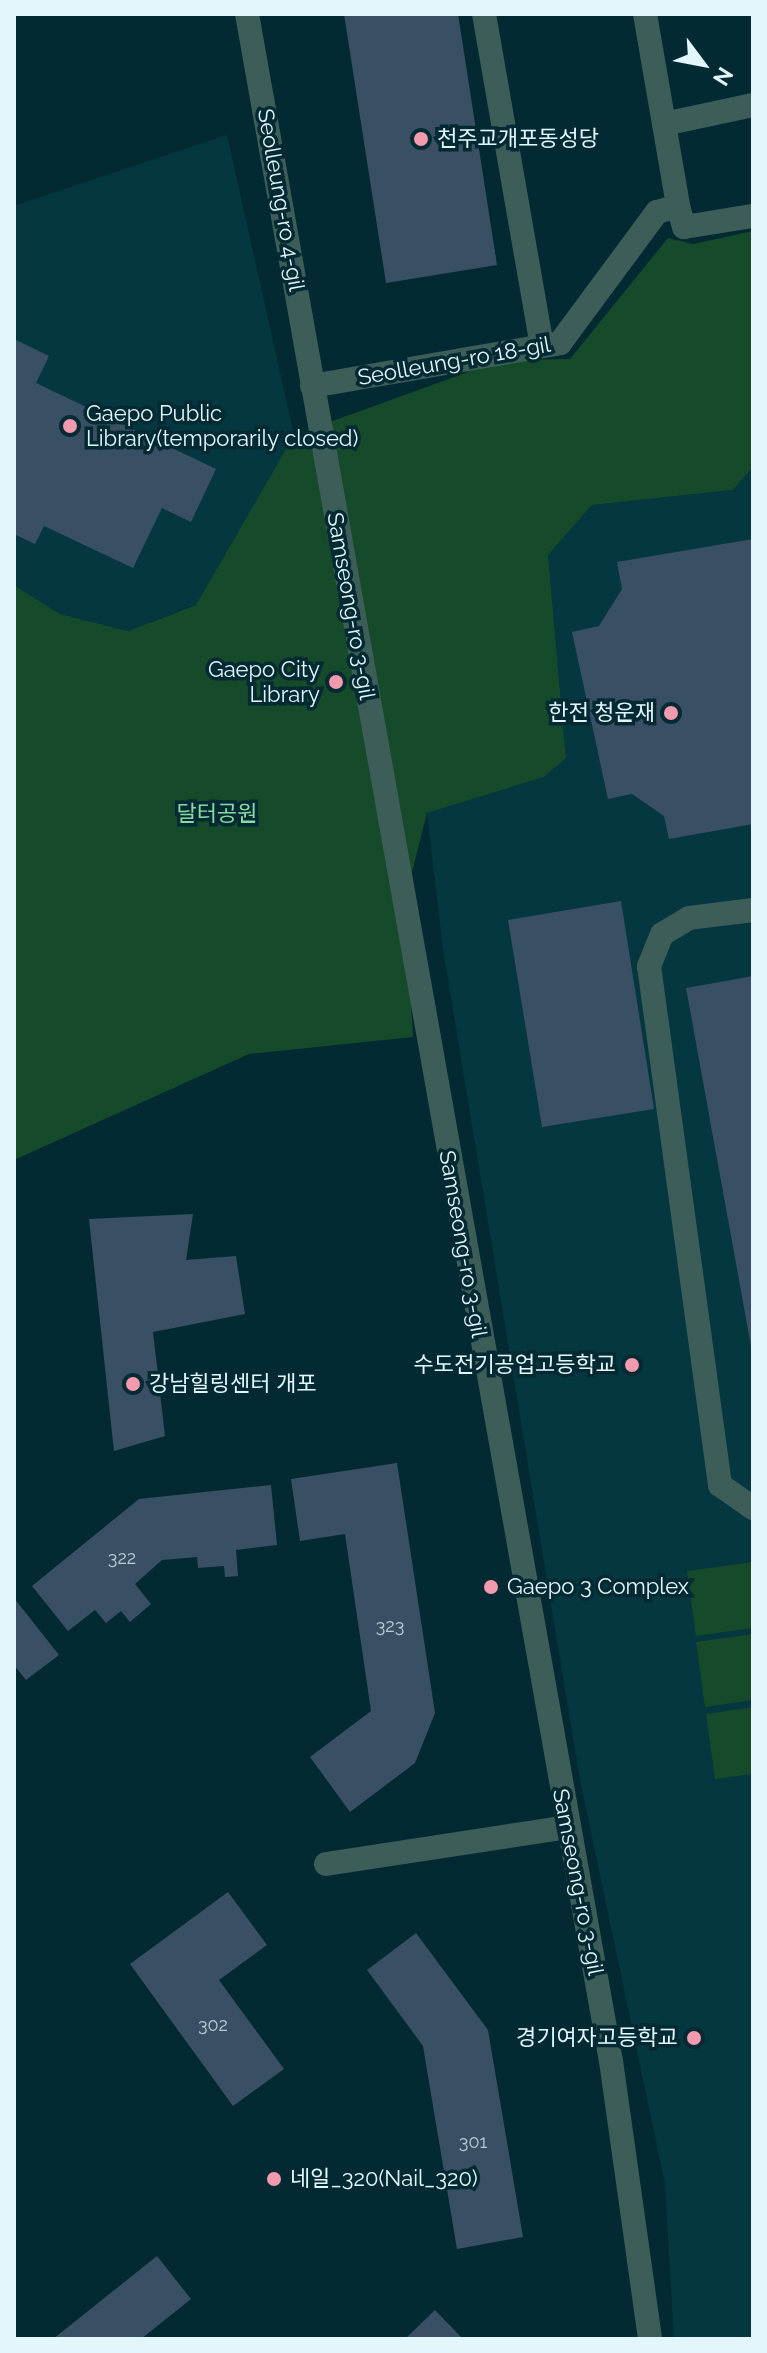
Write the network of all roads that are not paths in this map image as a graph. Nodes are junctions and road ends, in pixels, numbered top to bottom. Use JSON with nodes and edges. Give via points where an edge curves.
{"nodes":[{"id":1,"x":247,"y":14,"type":"edge"},
{"id":2,"x":484,"y":14,"type":"edge"},
{"id":3,"x":645,"y":14,"type":"edge"},
{"id":4,"x":753,"y":105,"type":"edge"},
{"id":5,"x":664,"y":124,"type":"junction"},
{"id":6,"x":678,"y":206,"type":"junction"},
{"id":7,"x":753,"y":216,"type":"edge"},
{"id":8,"x":542,"y":345,"type":"junction"},
{"id":9,"x":312,"y":386,"type":"junction"},
{"id":10,"x":753,"y":910,"type":"edge"},
{"id":11,"x":753,"y":1508,"type":"edge"},
{"id":12,"x":567,"y":1827,"type":"junction"},
{"id":13,"x":326,"y":1864,"type":"dead end"},
{"id":14,"x":650,"y":2339,"type":"edge"}],
"edges":[{"from":1,"to":9,"type":"street","name":"Seolleung-ro 4-gil"},
{"from":2,"to":8,"type":"street"},
{"from":3,"to":5,"type":"street"},
{"from":4,"to":5,"type":"street"},
{"from":5,"to":6,"type":"street"},
{"from":6,"to":7,"type":"street","via":[[684,227]]},
{"from":6,"to":8,"type":"street","name":"Seolleung-ro 18-gil","via":[[657,212],[571,332],[560,343]]},
{"from":8,"to":9,"type":"street","name":"Seolleung-ro 18-gil"},
{"from":9,"to":12,"type":"street","name":"Samseong-ro 3-gil"},
{"from":10,"to":11,"type":"street","via":[[689,918],[662,934],[649,966],[720,1485]]},
{"from":12,"to":13,"type":"street"},
{"from":12,"to":14,"type":"street","name":"Samseong-ro 3-gil","via":[[611,2061]]}]}
